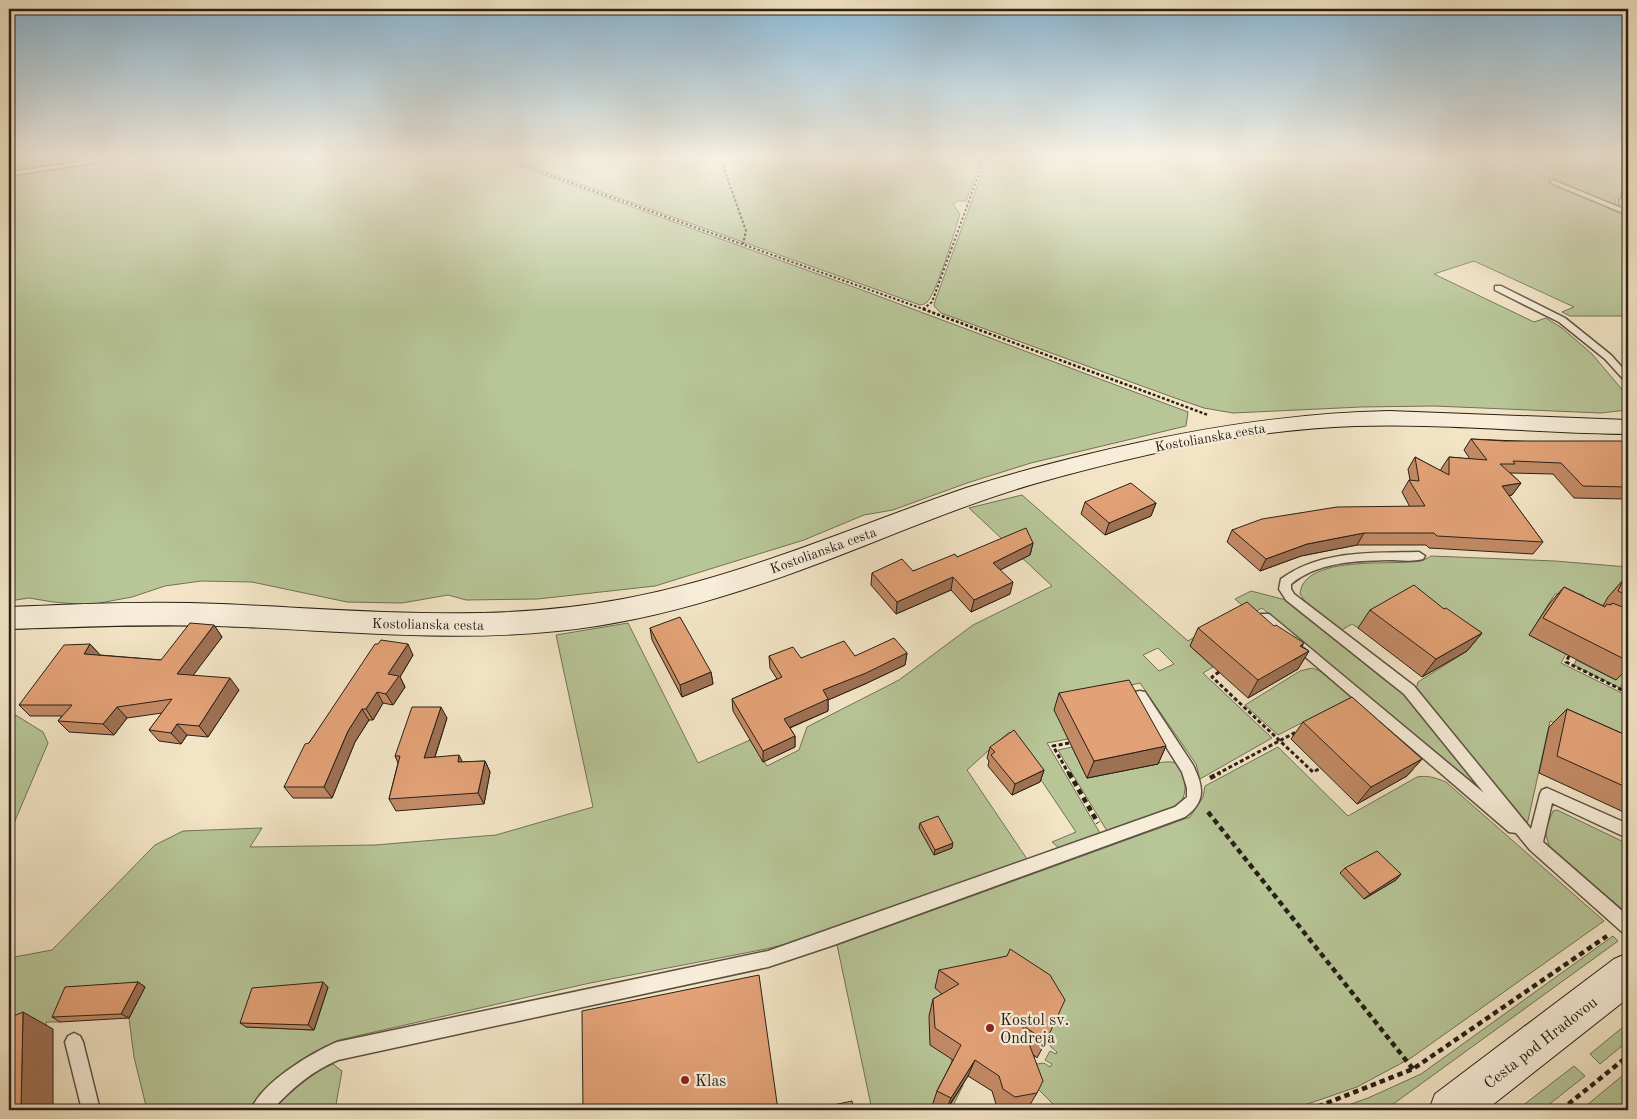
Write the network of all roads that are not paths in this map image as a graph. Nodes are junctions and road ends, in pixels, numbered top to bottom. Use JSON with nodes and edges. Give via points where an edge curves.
{"nodes":[{"id":1,"x":1498,"y":288,"type":"dead end"},
{"id":2,"x":1628,"y":379,"type":"edge"},
{"id":3,"x":1628,"y":427,"type":"edge"},
{"id":4,"x":1419,"y":556,"type":"dead end"},
{"id":5,"x":1264,"y":617,"type":"edge"},
{"id":6,"x":9,"y":618,"type":"edge"},
{"id":7,"x":1140,"y":696,"type":"edge"},
{"id":8,"x":1626,"y":830,"type":"dead end"},
{"id":9,"x":1535,"y":844,"type":"junction"},
{"id":10,"x":1627,"y":925,"type":"edge"},
{"id":11,"x":1628,"y":973,"type":"edge"},
{"id":12,"x":74,"y":1042,"type":"dead end"},
{"id":13,"x":91,"y":1110,"type":"edge"},
{"id":14,"x":260,"y":1110,"type":"edge"},
{"id":15,"x":1451,"y":1110,"type":"edge"}],
"edges":[{"from":1,"to":2,"type":"lane","via":[[1562,320],[1608,357]]},
{"from":3,"to":6,"type":"street","name":"Kostolianska cesta","via":[[1354,419],[1280,424],[1227,432],[1024,479],[714,588],[650,605],[549,621],[441,625],[157,614]]},
{"from":4,"to":9,"type":"lane","via":[[1326,562],[1291,576],[1285,582],[1285,589],[1290,597],[1409,690]]},
{"from":5,"to":9,"type":"lane"},
{"from":7,"to":14,"type":"lane","via":[[1188,769],[1194,789],[1188,808],[1180,812],[768,959],[337,1051],[317,1059],[285,1082]]},
{"from":8,"to":9,"type":"lane","via":[[1547,794]]},
{"from":9,"to":10,"type":"lane"},
{"from":11,"to":15,"type":"street","name":"Cesta pod Hradovou"},
{"from":12,"to":13,"type":"lane"}]}
